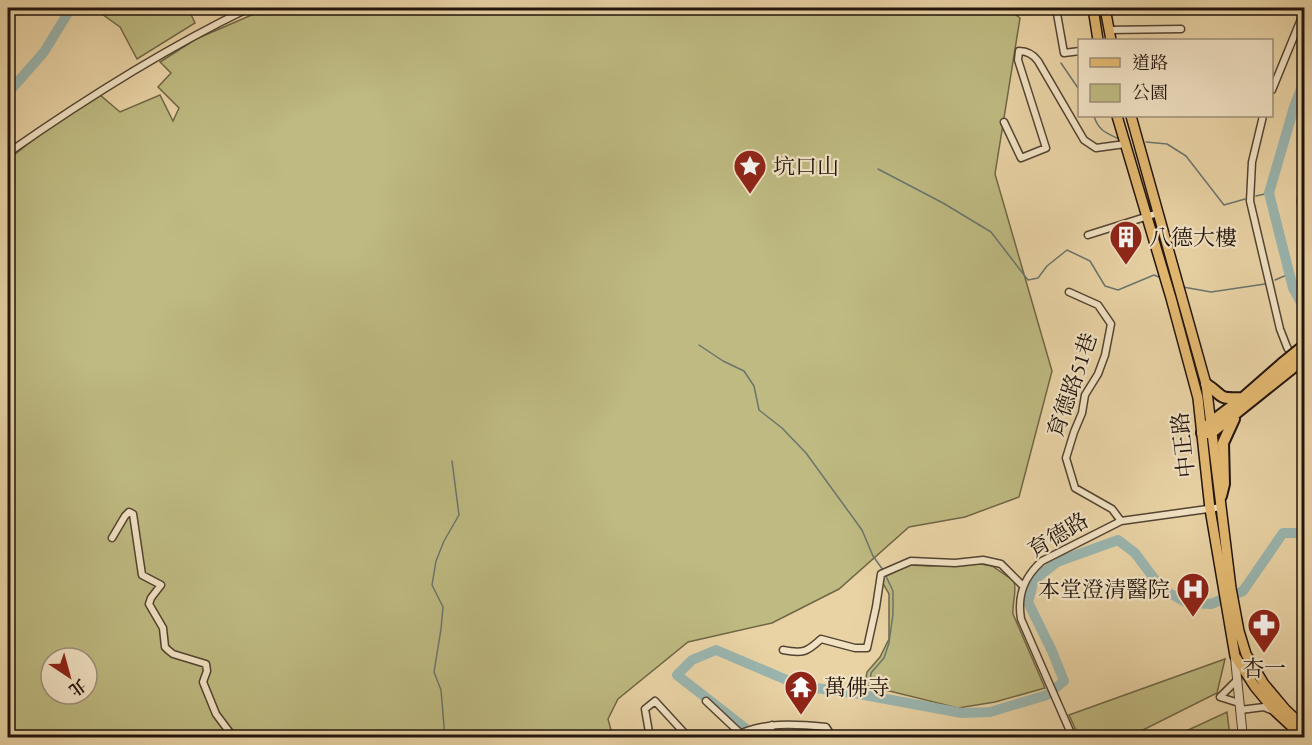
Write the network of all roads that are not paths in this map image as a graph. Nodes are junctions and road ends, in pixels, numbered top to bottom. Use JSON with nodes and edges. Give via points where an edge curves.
{"nodes":[{"id":1,"x":249,"y":8,"type":"edge"},
{"id":2,"x":1056,"y":8,"type":"edge"},
{"id":3,"x":1093,"y":8,"type":"edge"},
{"id":4,"x":1105,"y":8,"type":"edge"},
{"id":5,"x":1305,"y":12,"type":"edge"},
{"id":6,"x":1181,"y":29,"type":"dead end"},
{"id":7,"x":1108,"y":30,"type":"junction"},
{"id":8,"x":1098,"y":39,"type":"edge"},
{"id":9,"x":1111,"y":39,"type":"edge"},
{"id":10,"x":1078,"y":51,"type":"edge"},
{"id":11,"x":1273,"y":88,"type":"edge"},
{"id":12,"x":1117,"y":117,"type":"edge"},
{"id":13,"x":1131,"y":117,"type":"edge"},
{"id":14,"x":1263,"y":117,"type":"edge"},
{"id":15,"x":1004,"y":122,"type":"dead end"},
{"id":16,"x":1125,"y":144,"type":"junction"},
{"id":17,"x":8,"y":153,"type":"edge"},
{"id":18,"x":1305,"y":163,"type":"edge"},
{"id":19,"x":1158,"y":213,"type":"junction"},
{"id":20,"x":1305,"y":216,"type":"edge"},
{"id":21,"x":1146,"y":217,"type":"junction"},
{"id":22,"x":1088,"y":235,"type":"dead end"},
{"id":23,"x":1069,"y":292,"type":"dead end"},
{"id":24,"x":1305,"y":346,"type":"edge"},
{"id":25,"x":1305,"y":357,"type":"edge"},
{"id":26,"x":1287,"y":366,"type":"junction"},
{"id":27,"x":1305,"y":378,"type":"edge"},
{"id":28,"x":1206,"y":384,"type":"junction"},
{"id":29,"x":1243,"y":398,"type":"junction"},
{"id":30,"x":1236,"y":415,"type":"junction"},
{"id":31,"x":1208,"y":430,"type":"junction"},
{"id":32,"x":1221,"y":502,"type":"junction"},
{"id":33,"x":1210,"y":509,"type":"junction"},
{"id":34,"x":1121,"y":521,"type":"junction"},
{"id":35,"x":112,"y":538,"type":"dead end"},
{"id":36,"x":1023,"y":586,"type":"junction"},
{"id":37,"x":1227,"y":590,"type":"junction"},
{"id":38,"x":1230,"y":607,"type":"junction"},
{"id":39,"x":783,"y":650,"type":"dead end"},
{"id":40,"x":1246,"y":654,"type":"junction"},
{"id":41,"x":1235,"y":656,"type":"junction"},
{"id":42,"x":1238,"y":679,"type":"junction"},
{"id":43,"x":706,"y":701,"type":"dead end"},
{"id":44,"x":1240,"y":707,"type":"junction"},
{"id":45,"x":1275,"y":711,"type":"junction"},
{"id":46,"x":769,"y":726,"type":"junction"},
{"id":47,"x":1305,"y":727,"type":"edge"},
{"id":48,"x":742,"y":733,"type":"junction"},
{"id":49,"x":234,"y":738,"type":"edge"},
{"id":50,"x":650,"y":738,"type":"edge"},
{"id":51,"x":689,"y":738,"type":"edge"},
{"id":52,"x":733,"y":738,"type":"edge"},
{"id":53,"x":769,"y":738,"type":"edge"},
{"id":54,"x":833,"y":738,"type":"edge"},
{"id":55,"x":1073,"y":738,"type":"edge"},
{"id":56,"x":1243,"y":738,"type":"edge"},
{"id":57,"x":1304,"y":738,"type":"edge"}],
"edges":[{"from":1,"to":17,"type":"street","via":[[182,42]]},
{"from":2,"to":10,"type":"street","via":[[1064,53]]},
{"from":3,"to":8,"type":"main road"},
{"from":4,"to":7,"type":"main road"},
{"from":5,"to":11,"type":"street"},
{"from":6,"to":7,"type":"street"},
{"from":7,"to":9,"type":"main road"},
{"from":12,"to":16,"type":"main road"},
{"from":13,"to":19,"type":"main road"},
{"from":14,"to":27,"type":"street","via":[[1252,162],[1250,201],[1280,329]]},
{"from":15,"to":16,"type":"street","via":[[1021,158],[1046,148],[1018,60],[1019,51],[1025,51],[1038,61],[1084,140],[1096,148]]},
{"from":16,"to":21,"type":"main road"},
{"from":18,"to":20,"type":"street","via":[[1301,202]]},
{"from":19,"to":21,"type":"street"},
{"from":19,"to":28,"type":"main road","name":"中正路"},
{"from":21,"to":22,"type":"street"},
{"from":21,"to":31,"type":"main road","name":"中正路"},
{"from":23,"to":34,"type":"street","name":"育德路51巷","via":[[1098,305],[1111,324],[1105,355],[1085,395],[1066,458],[1075,488],[1112,508]]},
{"from":24,"to":26,"type":"highway","bridge":true},
{"from":25,"to":26,"type":"highway","bridge":true},
{"from":26,"to":29,"type":"highway"},
{"from":26,"to":30,"type":"highway"},
{"from":28,"to":29,"type":"highway","via":[[1223,398]]},
{"from":28,"to":31,"type":"main road","name":"中正路"},
{"from":29,"to":31,"type":"highway"},
{"from":30,"to":31,"type":"highway"},
{"from":30,"to":32,"type":"highway","via":[[1222,443]]},
{"from":31,"to":32,"type":"main road","name":"中正路"},
{"from":31,"to":33,"type":"main road","name":"中正路"},
{"from":32,"to":33,"type":"street","name":"育德路"},
{"from":32,"to":37,"type":"main road","name":"中正路"},
{"from":33,"to":34,"type":"street","name":"育德路"},
{"from":33,"to":37,"type":"main road","name":"中正路"},
{"from":34,"to":36,"type":"street","name":"育德路","via":[[1042,561]]},
{"from":35,"to":49,"type":"street","via":[[125,516],[129,512],[134,514],[142,576],[161,585],[149,604],[163,628],[165,647],[173,654],[206,664],[203,682],[216,714]]},
{"from":36,"to":39,"type":"street","via":[[1001,564],[983,560],[911,561],[881,574],[867,648],[821,639],[808,651]]},
{"from":36,"to":55,"type":"street","name":"育德路","via":[[1018,605],[1021,619]]},
{"from":37,"to":38,"type":"main road"},
{"from":38,"to":40,"type":"main road"},
{"from":38,"to":41,"type":"main road"},
{"from":40,"to":41,"type":"street"},
{"from":40,"to":47,"type":"main road","via":[[1264,684]]},
{"from":41,"to":42,"type":"street"},
{"from":41,"to":45,"type":"main road"},
{"from":42,"to":44,"type":"street"},
{"from":42,"to":44,"type":"street","via":[[1220,697]]},
{"from":43,"to":48,"type":"street"},
{"from":44,"to":45,"type":"street"},
{"from":44,"to":56,"type":"street"},
{"from":45,"to":57,"type":"main road"},
{"from":46,"to":48,"type":"street"},
{"from":46,"to":53,"type":"street"},
{"from":46,"to":54,"type":"street","via":[[826,726]]},
{"from":48,"to":52,"type":"street"},
{"from":50,"to":51,"type":"street","via":[[645,709],[655,701]]}]}
